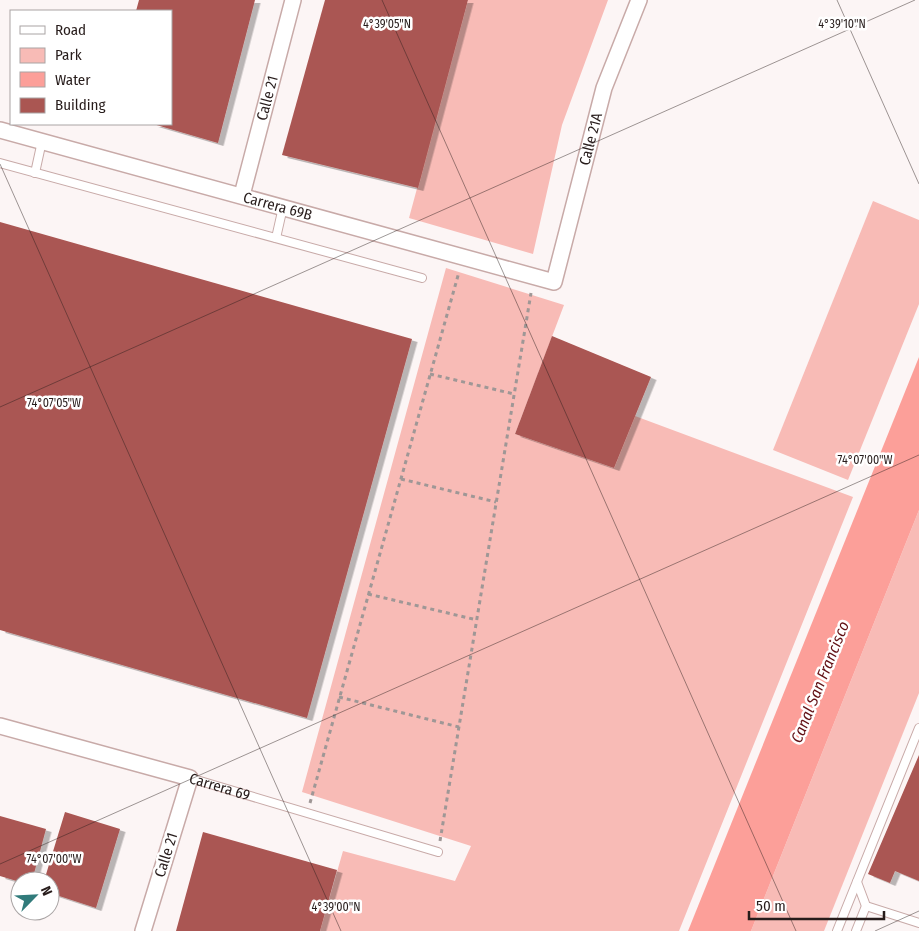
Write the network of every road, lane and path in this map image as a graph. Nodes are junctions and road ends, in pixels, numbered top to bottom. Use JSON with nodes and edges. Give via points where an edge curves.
{"nodes":[{"id":1,"x":292,"y":0,"type":"edge"},
{"id":2,"x":639,"y":0,"type":"edge"},
{"id":3,"x":0,"y":130,"type":"edge"},
{"id":4,"x":42,"y":141,"type":"junction"},
{"id":5,"x":0,"y":163,"type":"edge"},
{"id":6,"x":35,"y":173,"type":"junction"},
{"id":7,"x":242,"y":195,"type":"junction"},
{"id":8,"x":283,"y":207,"type":"junction"},
{"id":9,"x":276,"y":238,"type":"junction"},
{"id":10,"x":463,"y":257,"type":"junction"},
{"id":11,"x":534,"y":276,"type":"junction"},
{"id":12,"x":422,"y":278,"type":"dead end"},
{"id":13,"x":554,"y":282,"type":"joint"},
{"id":14,"x":430,"y":374,"type":"junction"},
{"id":15,"x":514,"y":394,"type":"junction"},
{"id":16,"x":401,"y":479,"type":"junction"},
{"id":17,"x":496,"y":502,"type":"junction"},
{"id":18,"x":368,"y":594,"type":"junction"},
{"id":19,"x":476,"y":620,"type":"junction"},
{"id":20,"x":339,"y":698,"type":"junction"},
{"id":21,"x":0,"y":726,"type":"edge"},
{"id":22,"x":459,"y":727,"type":"junction"},
{"id":23,"x":919,"y":728,"type":"edge"},
{"id":24,"x":190,"y":778,"type":"junction"},
{"id":25,"x":307,"y":813,"type":"junction"},
{"id":26,"x":438,"y":852,"type":"joint"},
{"id":27,"x":857,"y":882,"type":"junction"},
{"id":28,"x":866,"y":906,"type":"junction"},
{"id":29,"x":919,"y":923,"type":"edge"},
{"id":30,"x":143,"y":931,"type":"edge"},
{"id":31,"x":838,"y":931,"type":"edge"},
{"id":32,"x":856,"y":931,"type":"edge"}],
"edges":[{"from":1,"to":7,"type":"street","name":"Calle 21"},
{"from":2,"to":13,"type":"street","name":"Calle 21A","via":[[604,88]]},
{"from":3,"to":4,"type":"street","name":"Carrera 69B"},
{"from":4,"to":6,"type":"lane"},
{"from":4,"to":7,"type":"street","name":"Carrera 69B"},
{"from":5,"to":6,"type":"lane"},
{"from":6,"to":9,"type":"lane"},
{"from":7,"to":8,"type":"street","name":"Carrera 69B"},
{"from":8,"to":9,"type":"lane"},
{"from":8,"to":10,"type":"street","name":"Carrera 69B"},
{"from":9,"to":12,"type":"lane"},
{"from":10,"to":11,"type":"street","name":"Carrera 69B"},
{"from":10,"to":14,"type":"path"},
{"from":11,"to":13,"type":"street","name":"Carrera 69B"},
{"from":11,"to":15,"type":"path"},
{"from":14,"to":15,"type":"path"},
{"from":14,"to":16,"type":"path"},
{"from":15,"to":17,"type":"path"},
{"from":16,"to":17,"type":"path"},
{"from":16,"to":18,"type":"path"},
{"from":17,"to":19,"type":"path"},
{"from":18,"to":19,"type":"path"},
{"from":18,"to":20,"type":"path"},
{"from":19,"to":22,"type":"path"},
{"from":20,"to":22,"type":"path"},
{"from":20,"to":25,"type":"path"},
{"from":21,"to":24,"type":"street","name":"Carrera 69"},
{"from":22,"to":26,"type":"path"},
{"from":23,"to":27,"type":"lane"},
{"from":24,"to":25,"type":"lane","name":"Carrera 69"},
{"from":24,"to":30,"type":"street","name":"Calle 21"},
{"from":25,"to":26,"type":"lane","name":"Carrera 69"},
{"from":27,"to":28,"type":"lane"},
{"from":27,"to":31,"type":"lane"},
{"from":28,"to":29,"type":"lane"},
{"from":28,"to":32,"type":"lane"}]}
